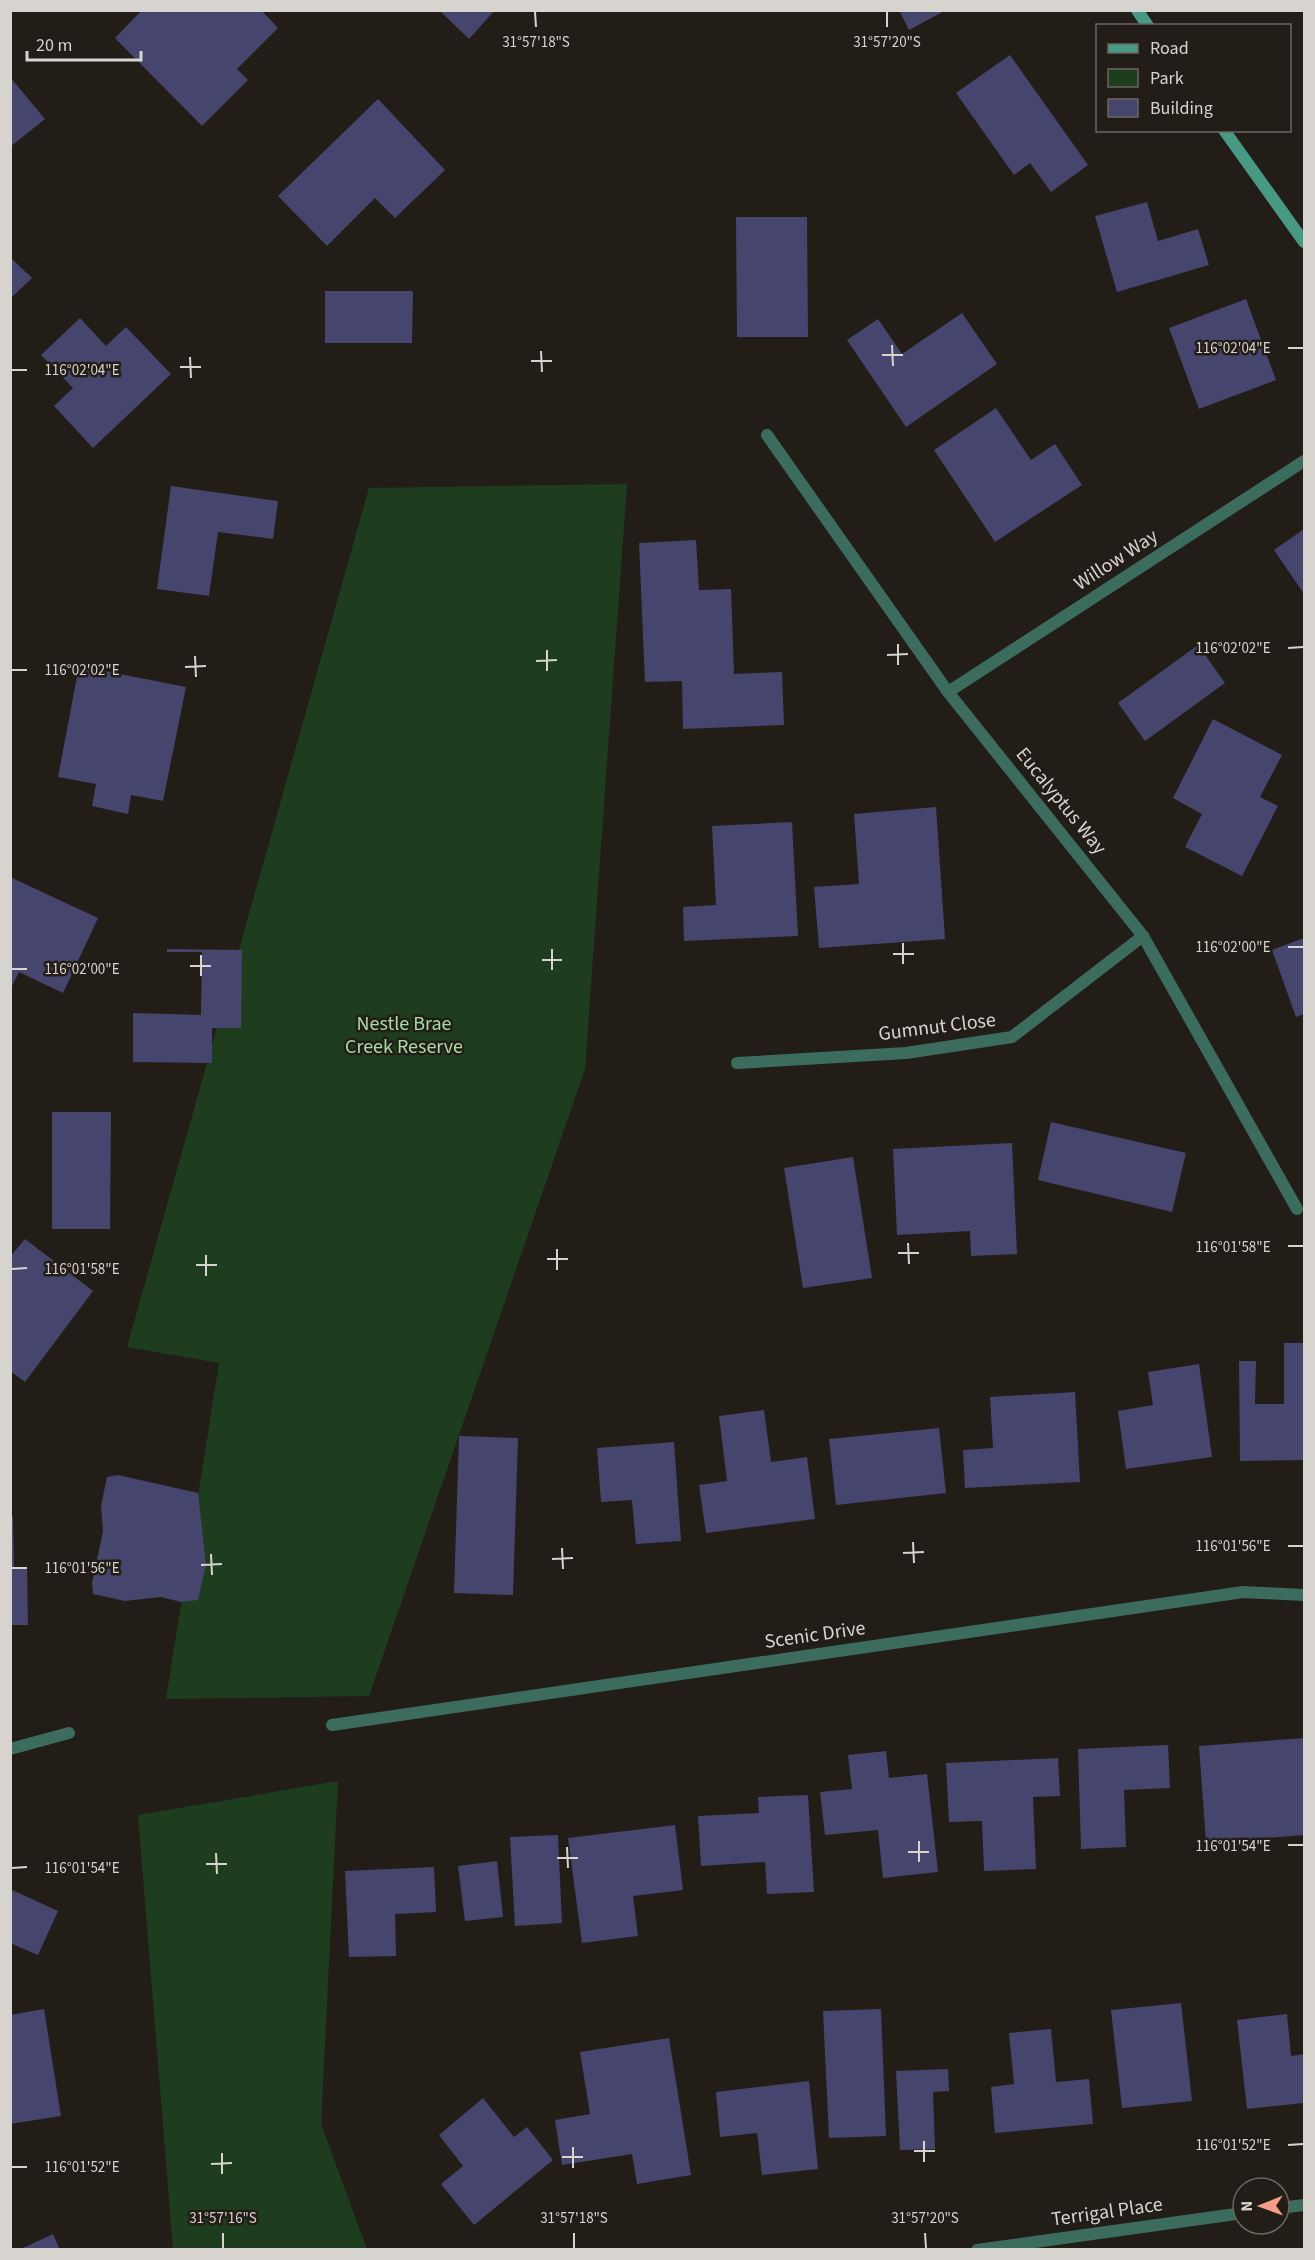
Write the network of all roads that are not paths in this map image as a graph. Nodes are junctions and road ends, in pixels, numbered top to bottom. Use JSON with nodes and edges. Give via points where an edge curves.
{"nodes":[{"id":1,"x":1137,"y":10,"type":"edge"},
{"id":2,"x":1147,"y":24,"type":"edge"},
{"id":3,"x":1225,"y":132,"type":"edge"},
{"id":4,"x":1305,"y":242,"type":"edge"},
{"id":5,"x":767,"y":435,"type":"dead end"},
{"id":6,"x":1305,"y":461,"type":"edge"},
{"id":7,"x":948,"y":692,"type":"junction"},
{"id":8,"x":1143,"y":936,"type":"junction"},
{"id":9,"x":737,"y":1063,"type":"dead end"},
{"id":10,"x":1297,"y":1209,"type":"dead end"},
{"id":11,"x":1305,"y":1595,"type":"edge"},
{"id":12,"x":332,"y":1725,"type":"dead end"},
{"id":13,"x":69,"y":1733,"type":"dead end"},
{"id":14,"x":10,"y":1749,"type":"edge"},
{"id":15,"x":1231,"y":2215,"type":"edge"},
{"id":16,"x":977,"y":2250,"type":"edge"}],
"edges":[{"from":1,"to":2,"type":"street"},
{"from":3,"to":4,"type":"street"},
{"from":5,"to":7,"type":"street","name":"Eucalyptus Way"},
{"from":6,"to":7,"type":"street","name":"Willow Way"},
{"from":7,"to":8,"type":"street","name":"Eucalyptus Way"},
{"from":8,"to":9,"type":"street","name":"Gumnut Close","via":[[1012,1037],[906,1053]]},
{"from":8,"to":10,"type":"street","name":"Eucalyptus Way"},
{"from":11,"to":12,"type":"street","name":"Scenic Drive","via":[[1243,1592]]},
{"from":13,"to":14,"type":"street"},
{"from":15,"to":16,"type":"street","name":"Terrigal Place"}]}
